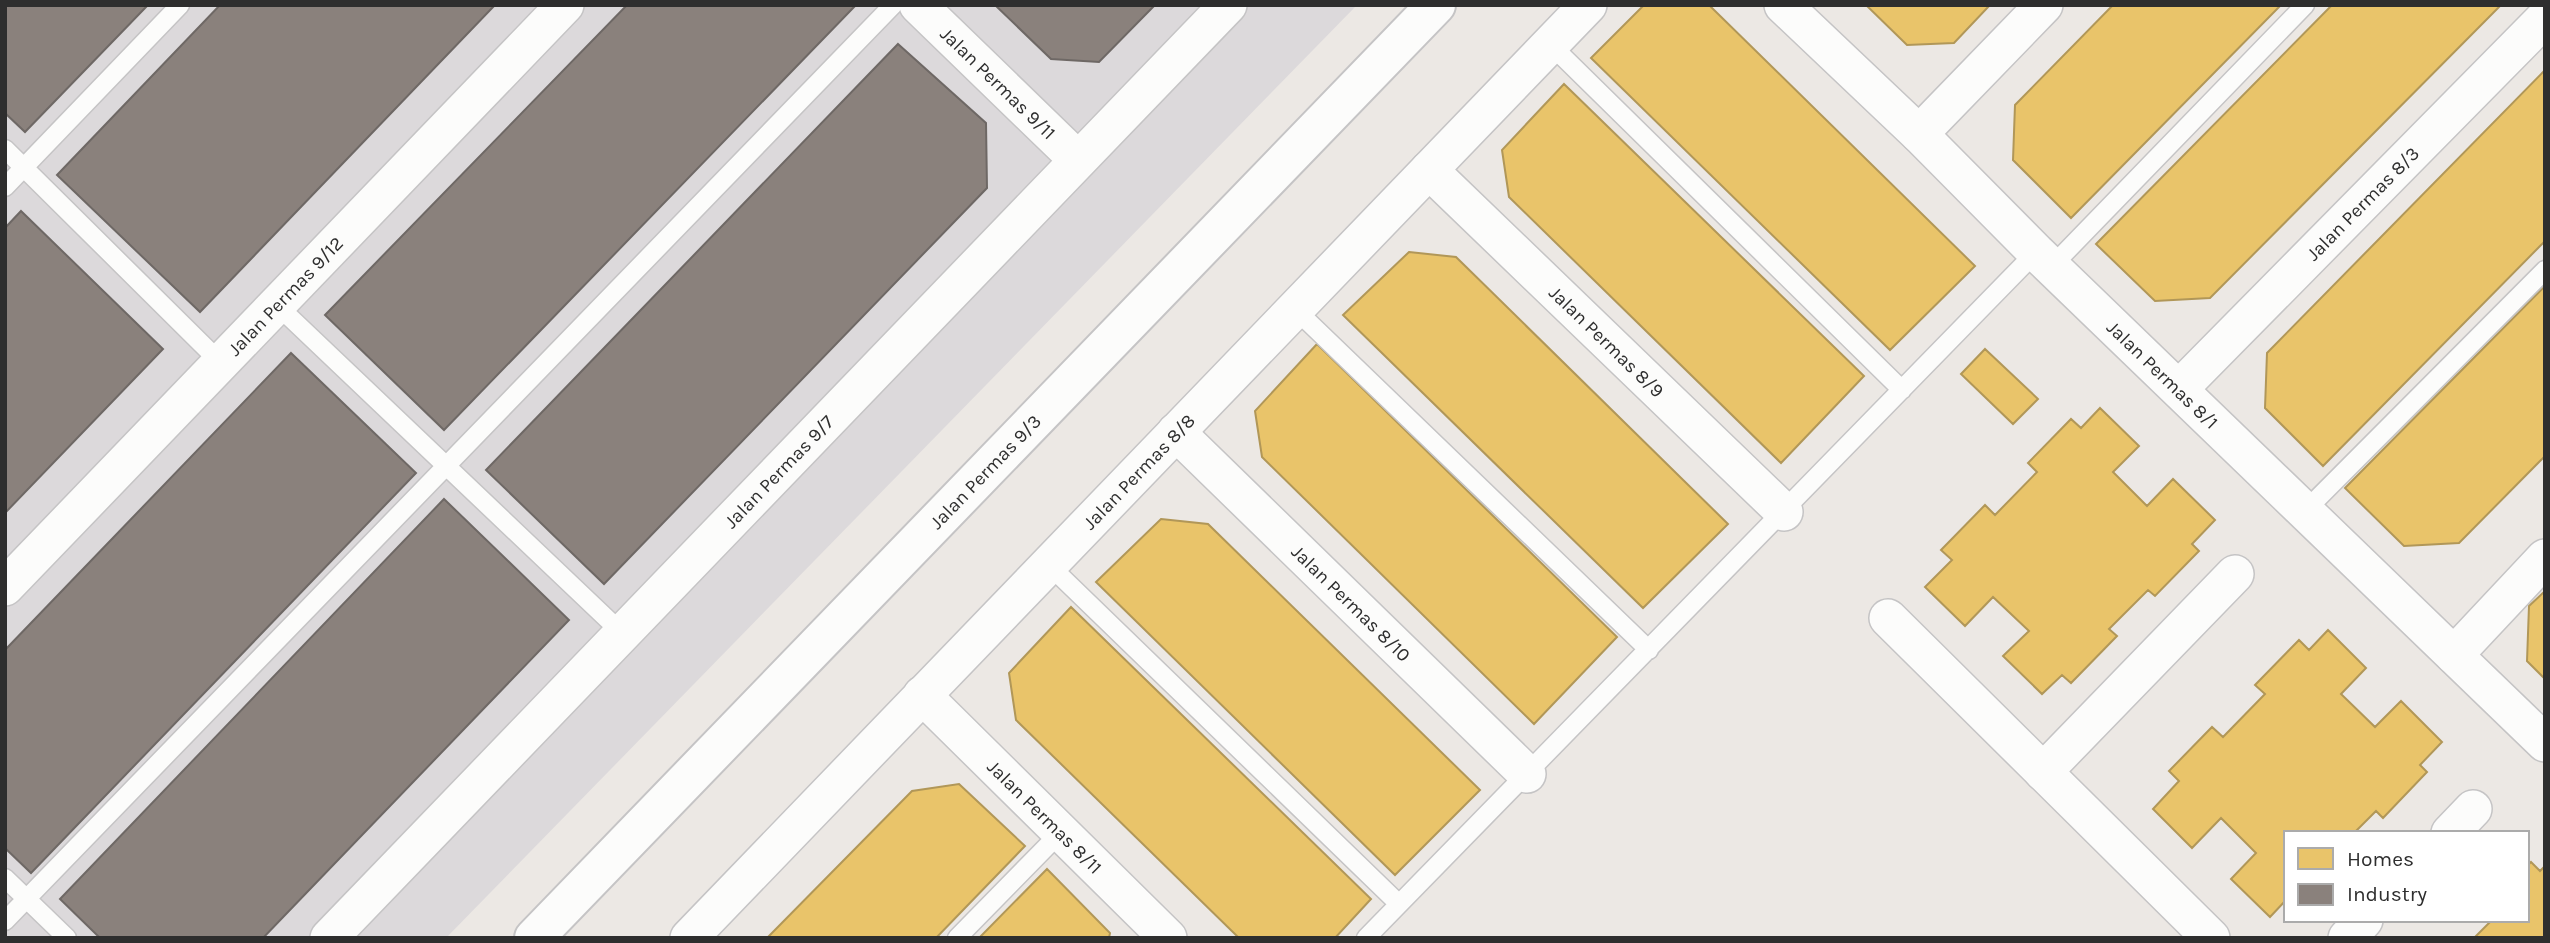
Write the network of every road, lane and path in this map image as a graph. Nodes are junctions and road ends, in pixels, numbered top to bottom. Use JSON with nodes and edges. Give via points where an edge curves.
{"nodes":[{"id":1,"x":180,"y":5,"type":"edge"},
{"id":2,"x":565,"y":5,"type":"edge"},
{"id":3,"x":893,"y":5,"type":"edge"},
{"id":4,"x":918,"y":5,"type":"edge"},
{"id":5,"x":1228,"y":5,"type":"edge"},
{"id":6,"x":1436,"y":5,"type":"edge"},
{"id":7,"x":1588,"y":5,"type":"edge"},
{"id":8,"x":1783,"y":5,"type":"edge"},
{"id":9,"x":2044,"y":5,"type":"edge"},
{"id":10,"x":2305,"y":5,"type":"edge"},
{"id":11,"x":2545,"y":18,"type":"edge"},
{"id":12,"x":1550,"y":44,"type":"junction"},
{"id":13,"x":1919,"y":134,"type":"junction"},
{"id":14,"x":5,"y":149,"type":"edge"},
{"id":15,"x":1078,"y":160,"type":"junction"},
{"id":16,"x":24,"y":168,"type":"junction"},
{"id":17,"x":1429,"y":170,"type":"junction"},
{"id":18,"x":5,"y":187,"type":"edge"},
{"id":19,"x":2044,"y":259,"type":"junction"},
{"id":20,"x":2545,"y":270,"type":"edge"},
{"id":21,"x":277,"y":305,"type":"junction"},
{"id":22,"x":1295,"y":309,"type":"junction"},
{"id":23,"x":221,"y":363,"type":"junction"},
{"id":24,"x":2179,"y":389,"type":"junction"},
{"id":25,"x":1902,"y":390,"type":"junction"},
{"id":26,"x":1176,"y":432,"type":"junction"},
{"id":27,"x":446,"y":466,"type":"junction"},
{"id":28,"x":2305,"y":511,"type":"junction"},
{"id":29,"x":1784,"y":512,"type":"junction"},
{"id":30,"x":2545,"y":558,"type":"edge"},
{"id":31,"x":1048,"y":564,"type":"junction"},
{"id":32,"x":2235,"y":574,"type":"dead end"},
{"id":33,"x":5,"y":587,"type":"edge"},
{"id":34,"x":1888,"y":618,"type":"dead end"},
{"id":35,"x":622,"y":633,"type":"junction"},
{"id":36,"x":1649,"y":650,"type":"junction"},
{"id":37,"x":2454,"y":655,"type":"junction"},
{"id":38,"x":922,"y":695,"type":"junction"},
{"id":39,"x":2545,"y":743,"type":"edge"},
{"id":40,"x":2042,"y":772,"type":"junction"},
{"id":41,"x":1527,"y":774,"type":"junction"},
{"id":42,"x":1061,"y":832,"type":"junction"},
{"id":43,"x":5,"y":878,"type":"edge"},
{"id":44,"x":27,"y":899,"type":"junction"},
{"id":45,"x":1399,"y":904,"type":"junction"},
{"id":46,"x":5,"y":921,"type":"edge"},
{"id":47,"x":2362,"y":922,"type":"edge"},
{"id":48,"x":67,"y":938,"type":"edge"},
{"id":49,"x":329,"y":938,"type":"edge"},
{"id":50,"x":534,"y":938,"type":"edge"},
{"id":51,"x":689,"y":938,"type":"edge"},
{"id":52,"x":957,"y":938,"type":"edge"},
{"id":53,"x":1168,"y":938,"type":"edge"},
{"id":54,"x":1366,"y":938,"type":"edge"},
{"id":55,"x":2211,"y":938,"type":"edge"},
{"id":56,"x":2347,"y":938,"type":"edge"}],
"edges":[{"from":1,"to":16,"type":"lane"},
{"from":2,"to":21,"type":"street","name":"Jalan Permas 9/12"},
{"from":3,"to":27,"type":"lane"},
{"from":4,"to":15,"type":"street","name":"Jalan Permas 9/11"},
{"from":5,"to":15,"type":"street","name":"Jalan Permas 9/7"},
{"from":6,"to":50,"type":"street","name":"Jalan Permas 9/3"},
{"from":7,"to":12,"type":"street","name":"Jalan Permas 8/8"},
{"from":8,"to":13,"type":"street","name":"Jalan Permas 8/1"},
{"from":9,"to":13,"type":"street"},
{"from":10,"to":19,"type":"lane"},
{"from":11,"to":24,"type":"street","name":"Jalan Permas 8/3"},
{"from":12,"to":17,"type":"street","name":"Jalan Permas 8/8"},
{"from":12,"to":25,"type":"lane"},
{"from":13,"to":19,"type":"street","name":"Jalan Permas 8/1"},
{"from":14,"to":16,"type":"lane"},
{"from":15,"to":35,"type":"street","name":"Jalan Permas 9/7"},
{"from":16,"to":18,"type":"lane"},
{"from":16,"to":23,"type":"lane"},
{"from":17,"to":22,"type":"street","name":"Jalan Permas 8/8"},
{"from":17,"to":29,"type":"street","name":"Jalan Permas 8/9"},
{"from":19,"to":24,"type":"street","name":"Jalan Permas 8/1"},
{"from":19,"to":25,"type":"lane"},
{"from":20,"to":28,"type":"lane"},
{"from":21,"to":23,"type":"street","name":"Jalan Permas 9/12"},
{"from":21,"to":27,"type":"lane"},
{"from":22,"to":26,"type":"street","name":"Jalan Permas 8/8"},
{"from":22,"to":36,"type":"lane"},
{"from":23,"to":33,"type":"street","name":"Jalan Permas 9/12"},
{"from":24,"to":28,"type":"street","name":"Jalan Permas 8/1"},
{"from":25,"to":29,"type":"lane"},
{"from":26,"to":31,"type":"street","name":"Jalan Permas 8/8"},
{"from":26,"to":41,"type":"street","name":"Jalan Permas 8/10"},
{"from":27,"to":35,"type":"lane"},
{"from":27,"to":44,"type":"lane"},
{"from":28,"to":37,"type":"street","name":"Jalan Permas 8/1"},
{"from":29,"to":36,"type":"lane"},
{"from":30,"to":37,"type":"street"},
{"from":31,"to":38,"type":"street","name":"Jalan Permas 8/8"},
{"from":31,"to":45,"type":"lane"},
{"from":32,"to":40,"type":"street"},
{"from":34,"to":40,"type":"street"},
{"from":35,"to":49,"type":"street","name":"Jalan Permas 9/7"},
{"from":36,"to":41,"type":"lane"},
{"from":37,"to":39,"type":"street","name":"Jalan Permas 8/1"},
{"from":38,"to":42,"type":"street","name":"Jalan Permas 8/11"},
{"from":38,"to":51,"type":"street","name":"Jalan Permas 8/8"},
{"from":40,"to":55,"type":"street"},
{"from":41,"to":45,"type":"lane"},
{"from":42,"to":52,"type":"lane"},
{"from":42,"to":53,"type":"street","name":"Jalan Permas 8/11"},
{"from":43,"to":44,"type":"lane"},
{"from":44,"to":46,"type":"lane"},
{"from":44,"to":48,"type":"lane"},
{"from":45,"to":54,"type":"lane"},
{"from":47,"to":56,"type":"street"}]}
